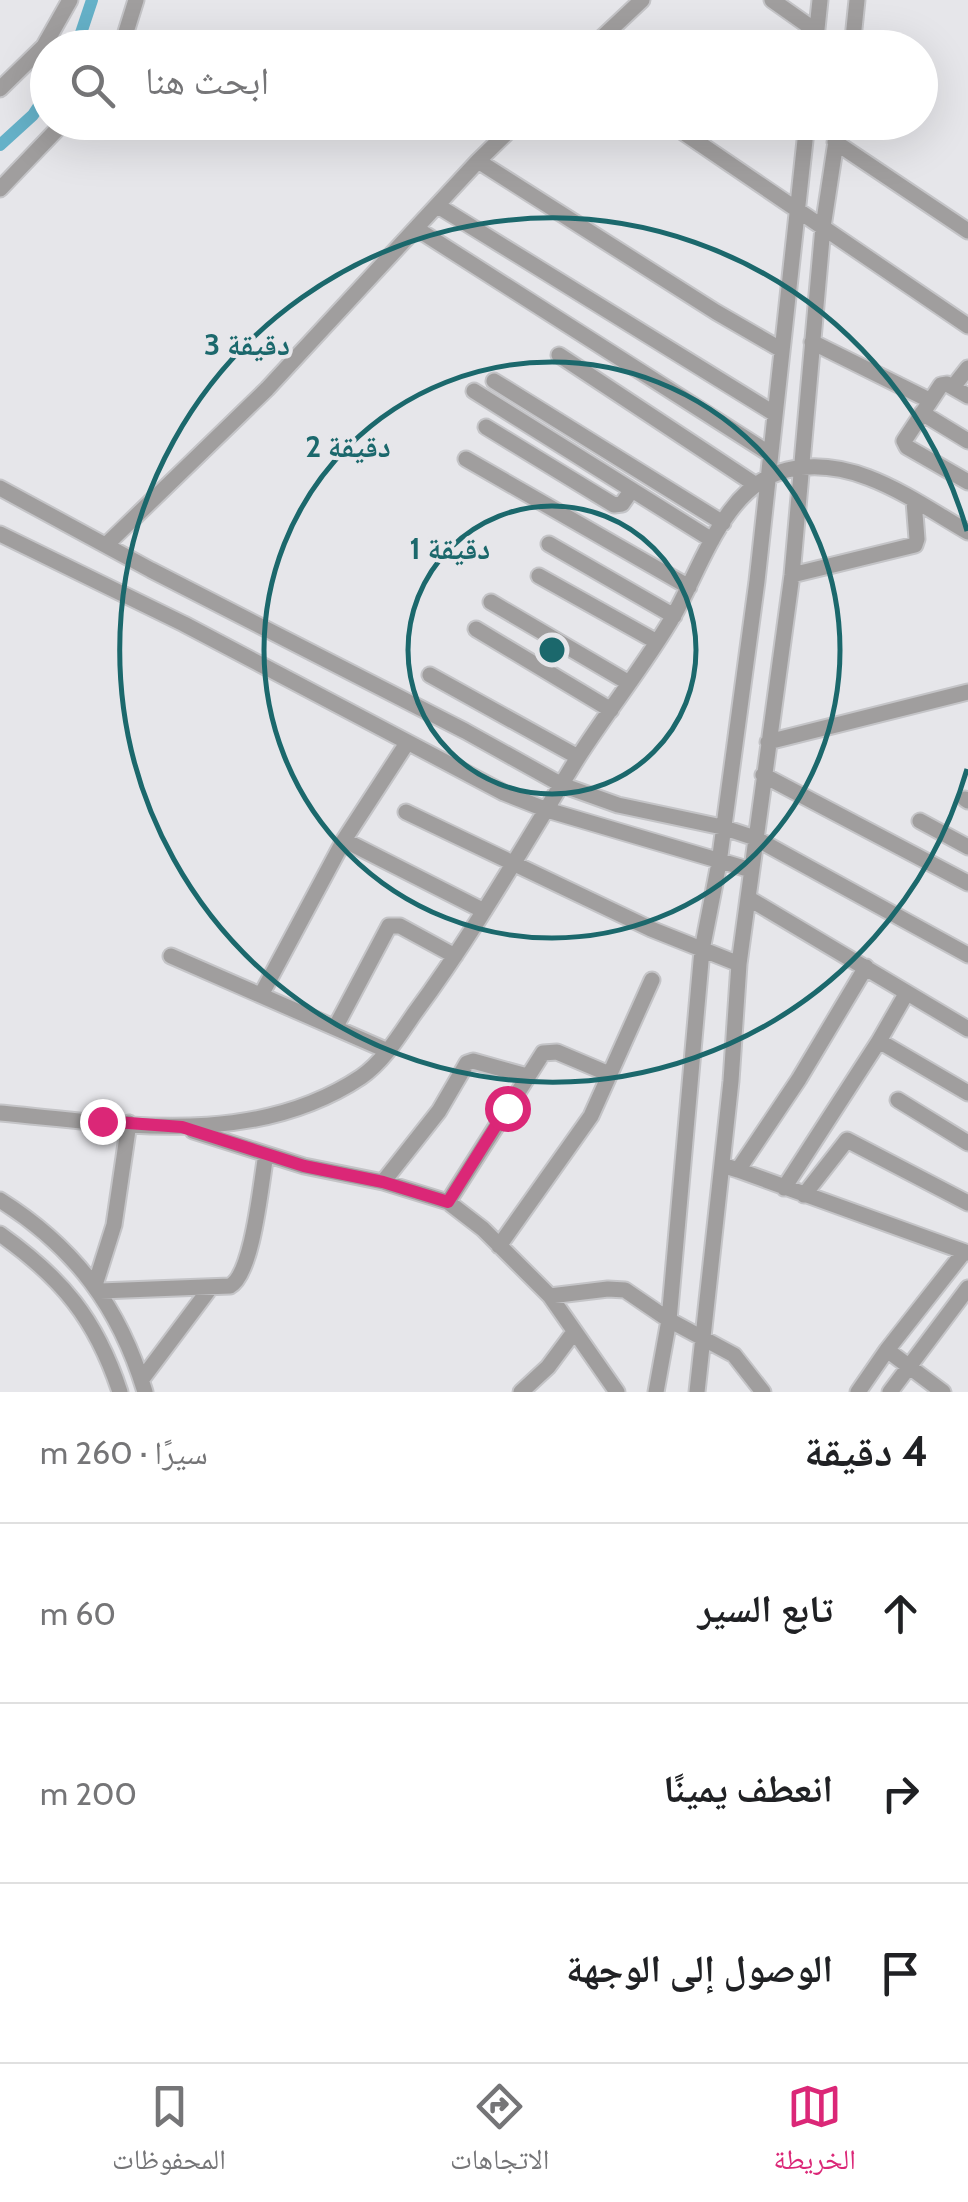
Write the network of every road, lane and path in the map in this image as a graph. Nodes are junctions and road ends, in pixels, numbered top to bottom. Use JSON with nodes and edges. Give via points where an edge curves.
{"nodes":[{"id":1,"x":70,"y":0,"type":"edge"},
{"id":2,"x":136,"y":0,"type":"edge"},
{"id":3,"x":642,"y":0,"type":"edge"},
{"id":4,"x":772,"y":0,"type":"edge"},
{"id":5,"x":820,"y":0,"type":"edge"},
{"id":6,"x":856,"y":0,"type":"edge"},
{"id":7,"x":53,"y":30,"type":"edge"},
{"id":8,"x":126,"y":30,"type":"edge"},
{"id":9,"x":610,"y":30,"type":"edge"},
{"id":10,"x":806,"y":30,"type":"edge"},
{"id":11,"x":817,"y":30,"type":"edge"},
{"id":12,"x":854,"y":30,"type":"edge"},
{"id":13,"x":30,"y":60,"type":"edge"},
{"id":14,"x":0,"y":89,"type":"edge"},
{"id":15,"x":47,"y":140,"type":"edge"},
{"id":16,"x":500,"y":140,"type":"edge"},
{"id":17,"x":694,"y":140,"type":"edge"},
{"id":18,"x":805,"y":140,"type":"edge"},
{"id":19,"x":835,"y":142,"type":"joint"},
{"id":20,"x":478,"y":161,"type":"junction"},
{"id":21,"x":0,"y":190,"type":"edge"},
{"id":22,"x":438,"y":206,"type":"junction"},
{"id":23,"x":797,"y":211,"type":"junction"},
{"id":24,"x":823,"y":227,"type":"junction"},
{"id":25,"x":417,"y":229,"type":"junction"},
{"id":26,"x":968,"y":231,"type":"edge"},
{"id":27,"x":786,"y":310,"type":"junction"},
{"id":28,"x":814,"y":314,"type":"junction"},
{"id":29,"x":968,"y":326,"type":"edge"},
{"id":30,"x":812,"y":342,"type":"junction"},
{"id":31,"x":780,"y":349,"type":"junction"},
{"id":32,"x":560,"y":356,"type":"dead end"},
{"id":33,"x":968,"y":368,"type":"edge"},
{"id":34,"x":494,"y":381,"type":"dead end"},
{"id":35,"x":474,"y":391,"type":"dead end"},
{"id":36,"x":961,"y":391,"type":"edge"},
{"id":37,"x":926,"y":407,"type":"junction"},
{"id":38,"x":774,"y":414,"type":"junction"},
{"id":39,"x":486,"y":426,"type":"dead end"},
{"id":40,"x":968,"y":441,"type":"edge"},
{"id":41,"x":770,"y":454,"type":"junction"},
{"id":42,"x":466,"y":459,"type":"dead end"},
{"id":43,"x":800,"y":468,"type":"junction"},
{"id":44,"x":763,"y":481,"type":"junction"},
{"id":45,"x":968,"y":482,"type":"edge"},
{"id":46,"x":0,"y":488,"type":"edge"},
{"id":47,"x":631,"y":491,"type":"junction"},
{"id":48,"x":914,"y":501,"type":"junction"},
{"id":49,"x":723,"y":524,"type":"junction"},
{"id":50,"x":968,"y":532,"type":"edge"},
{"id":51,"x":0,"y":534,"type":"edge"},
{"id":52,"x":712,"y":540,"type":"junction"},
{"id":53,"x":549,"y":544,"type":"dead end"},
{"id":54,"x":106,"y":545,"type":"junction"},
{"id":55,"x":792,"y":575,"type":"junction"},
{"id":56,"x":539,"y":576,"type":"dead end"},
{"id":57,"x":689,"y":586,"type":"junction"},
{"id":58,"x":491,"y":602,"type":"dead end"},
{"id":59,"x":674,"y":616,"type":"junction"},
{"id":60,"x":476,"y":629,"type":"dead end"},
{"id":61,"x":656,"y":642,"type":"junction"},
{"id":62,"x":430,"y":675,"type":"dead end"},
{"id":63,"x":629,"y":683,"type":"junction"},
{"id":64,"x":968,"y":692,"type":"edge"},
{"id":65,"x":611,"y":710,"type":"junction"},
{"id":66,"x":768,"y":742,"type":"junction"},
{"id":67,"x":406,"y":743,"type":"junction"},
{"id":68,"x":578,"y":758,"type":"junction"},
{"id":69,"x":763,"y":774,"type":"junction"},
{"id":70,"x":562,"y":786,"type":"junction"},
{"id":71,"x":547,"y":810,"type":"junction"},
{"id":72,"x":406,"y":812,"type":"dead end"},
{"id":73,"x":920,"y":821,"type":"dead end"},
{"id":74,"x":722,"y":828,"type":"junction"},
{"id":75,"x":755,"y":838,"type":"junction"},
{"id":76,"x":344,"y":840,"type":"junction"},
{"id":77,"x":968,"y":847,"type":"edge"},
{"id":78,"x":719,"y":863,"type":"junction"},
{"id":79,"x":513,"y":865,"type":"junction"},
{"id":80,"x":751,"y":870,"type":"junction"},
{"id":81,"x":968,"y":883,"type":"edge"},
{"id":82,"x":748,"y":898,"type":"junction"},
{"id":83,"x":484,"y":911,"type":"junction"},
{"id":84,"x":702,"y":950,"type":"junction"},
{"id":85,"x":968,"y":955,"type":"edge"},
{"id":86,"x":171,"y":956,"type":"dead end"},
{"id":87,"x":455,"y":956,"type":"junction"},
{"id":88,"x":739,"y":964,"type":"junction"},
{"id":89,"x":866,"y":967,"type":"junction"},
{"id":90,"x":652,"y":980,"type":"dead end"},
{"id":91,"x":906,"y":994,"type":"junction"},
{"id":92,"x":261,"y":995,"type":"junction"},
{"id":93,"x":336,"y":1026,"type":"junction"},
{"id":94,"x":968,"y":1028,"type":"edge"},
{"id":95,"x":879,"y":1041,"type":"junction"},
{"id":96,"x":388,"y":1051,"type":"junction"},
{"id":97,"x":609,"y":1074,"type":"junction"},
{"id":98,"x":526,"y":1076,"type":"junction"},
{"id":99,"x":968,"y":1093,"type":"edge"},
{"id":100,"x":898,"y":1100,"type":"dead end"},
{"id":101,"x":0,"y":1113,"type":"edge"},
{"id":102,"x":129,"y":1123,"type":"junction"},
{"id":103,"x":182,"y":1127,"type":"junction"},
{"id":104,"x":968,"y":1143,"type":"edge"},
{"id":105,"x":266,"y":1154,"type":"junction"},
{"id":106,"x":730,"y":1167,"type":"junction"},
{"id":107,"x":383,"y":1182,"type":"junction"},
{"id":108,"x":784,"y":1188,"type":"junction"},
{"id":109,"x":804,"y":1195,"type":"junction"},
{"id":110,"x":0,"y":1200,"type":"edge"},
{"id":111,"x":448,"y":1202,"type":"junction"},
{"id":112,"x":968,"y":1203,"type":"edge"},
{"id":113,"x":0,"y":1234,"type":"edge"},
{"id":114,"x":499,"y":1246,"type":"junction"},
{"id":115,"x":966,"y":1253,"type":"edge"},
{"id":116,"x":210,"y":1287,"type":"junction"},
{"id":117,"x":98,"y":1288,"type":"junction"},
{"id":118,"x":968,"y":1288,"type":"edge"},
{"id":119,"x":550,"y":1296,"type":"junction"},
{"id":120,"x":669,"y":1320,"type":"junction"},
{"id":121,"x":574,"y":1332,"type":"junction"},
{"id":122,"x":702,"y":1336,"type":"junction"},
{"id":123,"x":887,"y":1350,"type":"junction"},
{"id":124,"x":910,"y":1366,"type":"junction"},
{"id":125,"x":144,"y":1386,"type":"edge"},
{"id":126,"x":120,"y":1392,"type":"edge"},
{"id":127,"x":520,"y":1392,"type":"edge"},
{"id":128,"x":617,"y":1392,"type":"edge"},
{"id":129,"x":656,"y":1392,"type":"edge"},
{"id":130,"x":697,"y":1392,"type":"edge"},
{"id":131,"x":763,"y":1392,"type":"edge"},
{"id":132,"x":858,"y":1392,"type":"edge"},
{"id":133,"x":890,"y":1392,"type":"edge"},
{"id":134,"x":943,"y":1392,"type":"edge"}],
"edges":[{"from":1,"to":7,"type":"street"},
{"from":2,"to":8,"type":"street"},
{"from":3,"to":9,"type":"street"},
{"from":4,"to":10,"type":"street"},
{"from":5,"to":11,"type":"street"},
{"from":6,"to":12,"type":"street"},
{"from":13,"to":14,"type":"street"},
{"from":15,"to":21,"type":"street"},
{"from":16,"to":20,"type":"street"},
{"from":17,"to":23,"type":"street"},
{"from":18,"to":23,"type":"street"},
{"from":19,"to":24,"type":"street"},
{"from":19,"to":26,"type":"street"},
{"from":20,"to":22,"type":"street"},
{"from":20,"to":31,"type":"street"},
{"from":22,"to":25,"type":"street"},
{"from":22,"to":38,"type":"street"},
{"from":23,"to":24,"type":"street"},
{"from":23,"to":27,"type":"street"},
{"from":24,"to":28,"type":"street"},
{"from":24,"to":29,"type":"street"},
{"from":25,"to":41,"type":"street"},
{"from":25,"to":54,"type":"street","via":[[267,389]]},
{"from":27,"to":28,"type":"street"},
{"from":27,"to":31,"type":"street"},
{"from":28,"to":30,"type":"street"},
{"from":30,"to":37,"type":"street"},
{"from":30,"to":43,"type":"street"},
{"from":31,"to":38,"type":"street"},
{"from":32,"to":44,"type":"street"},
{"from":33,"to":36,"type":"street"},
{"from":34,"to":49,"type":"street"},
{"from":35,"to":47,"type":"street"},
{"from":36,"to":37,"type":"street","via":[[941,386]]},
{"from":37,"to":40,"type":"street"},
{"from":37,"to":45,"type":"street","via":[[904,444]]},
{"from":38,"to":41,"type":"street"},
{"from":39,"to":47,"type":"street","via":[[614,505]]},
{"from":41,"to":44,"type":"street"},
{"from":42,"to":57,"type":"street"},
{"from":43,"to":44,"type":"street"},
{"from":43,"to":48,"type":"street","via":[[856,472]]},
{"from":43,"to":55,"type":"street"},
{"from":44,"to":49,"type":"street"},
{"from":44,"to":74,"type":"street"},
{"from":46,"to":54,"type":"street"},
{"from":47,"to":52,"type":"street"},
{"from":48,"to":50,"type":"street"},
{"from":48,"to":55,"type":"street","via":[[915,544]]},
{"from":49,"to":52,"type":"street"},
{"from":51,"to":67,"type":"street"},
{"from":52,"to":57,"type":"street"},
{"from":53,"to":59,"type":"street"},
{"from":54,"to":70,"type":"street"},
{"from":55,"to":66,"type":"street"},
{"from":56,"to":61,"type":"street"},
{"from":57,"to":59,"type":"street"},
{"from":58,"to":63,"type":"street"},
{"from":59,"to":61,"type":"street"},
{"from":60,"to":65,"type":"street"},
{"from":61,"to":63,"type":"street"},
{"from":62,"to":68,"type":"street"},
{"from":63,"to":65,"type":"street"},
{"from":64,"to":66,"type":"street"},
{"from":65,"to":68,"type":"street"},
{"from":66,"to":69,"type":"street"},
{"from":67,"to":71,"type":"street"},
{"from":67,"to":76,"type":"street"},
{"from":68,"to":70,"type":"street"},
{"from":69,"to":75,"type":"street"},
{"from":69,"to":81,"type":"street"},
{"from":70,"to":71,"type":"street"},
{"from":70,"to":74,"type":"street"},
{"from":71,"to":78,"type":"street"},
{"from":71,"to":79,"type":"street"},
{"from":72,"to":79,"type":"street"},
{"from":73,"to":77,"type":"street"},
{"from":74,"to":75,"type":"street"},
{"from":74,"to":78,"type":"street"},
{"from":75,"to":80,"type":"street"},
{"from":75,"to":85,"type":"street"},
{"from":76,"to":83,"type":"street"},
{"from":76,"to":92,"type":"street"},
{"from":78,"to":80,"type":"street"},
{"from":78,"to":84,"type":"street"},
{"from":79,"to":83,"type":"street"},
{"from":79,"to":84,"type":"street"},
{"from":80,"to":82,"type":"street"},
{"from":82,"to":88,"type":"street"},
{"from":82,"to":89,"type":"street"},
{"from":83,"to":87,"type":"street"},
{"from":84,"to":88,"type":"street"},
{"from":84,"to":120,"type":"street"},
{"from":86,"to":92,"type":"street"},
{"from":87,"to":93,"type":"street","via":[[389,926]]},
{"from":87,"to":96,"type":"street"},
{"from":88,"to":106,"type":"street"},
{"from":89,"to":91,"type":"street"},
{"from":89,"to":106,"type":"street","via":[[799,1080]]},
{"from":90,"to":97,"type":"street"},
{"from":91,"to":94,"type":"street"},
{"from":91,"to":95,"type":"street"},
{"from":92,"to":93,"type":"street"},
{"from":93,"to":96,"type":"street"},
{"from":95,"to":99,"type":"street"},
{"from":95,"to":108,"type":"street"},
{"from":96,"to":103,"type":"street","via":[[360,1077],[301,1107],[264,1120]]},
{"from":97,"to":98,"type":"street","via":[[550,1050]]},
{"from":97,"to":114,"type":"street","via":[[585,1126]]},
{"from":98,"to":107,"type":"street","via":[[467,1063],[439,1112]]},
{"from":98,"to":111,"type":"street"},
{"from":100,"to":104,"type":"street"},
{"from":101,"to":102,"type":"street"},
{"from":102,"to":103,"type":"street"},
{"from":102,"to":117,"type":"street"},
{"from":103,"to":105,"type":"street"},
{"from":105,"to":107,"type":"street"},
{"from":105,"to":116,"type":"street","via":[[241,1277],[230,1286]]},
{"from":106,"to":108,"type":"street"},
{"from":106,"to":122,"type":"street"},
{"from":107,"to":111,"type":"street"},
{"from":108,"to":109,"type":"street"},
{"from":109,"to":112,"type":"street","via":[[847,1140]]},
{"from":109,"to":115,"type":"street"},
{"from":110,"to":117,"type":"street","via":[[40,1228]]},
{"from":111,"to":114,"type":"street"},
{"from":113,"to":126,"type":"street","via":[[72,1296],[104,1347]]},
{"from":114,"to":119,"type":"street"},
{"from":115,"to":123,"type":"street"},
{"from":116,"to":117,"type":"street"},
{"from":116,"to":125,"type":"street"},
{"from":117,"to":125,"type":"street"},
{"from":118,"to":124,"type":"street"},
{"from":119,"to":120,"type":"street","via":[[625,1290]]},
{"from":119,"to":121,"type":"street"},
{"from":120,"to":122,"type":"street"},
{"from":120,"to":129,"type":"street"},
{"from":121,"to":127,"type":"street"},
{"from":121,"to":128,"type":"street"},
{"from":122,"to":130,"type":"street"},
{"from":122,"to":131,"type":"street","via":[[734,1355]]},
{"from":123,"to":124,"type":"street"},
{"from":123,"to":132,"type":"street"},
{"from":124,"to":133,"type":"street"},
{"from":124,"to":134,"type":"street"}]}
